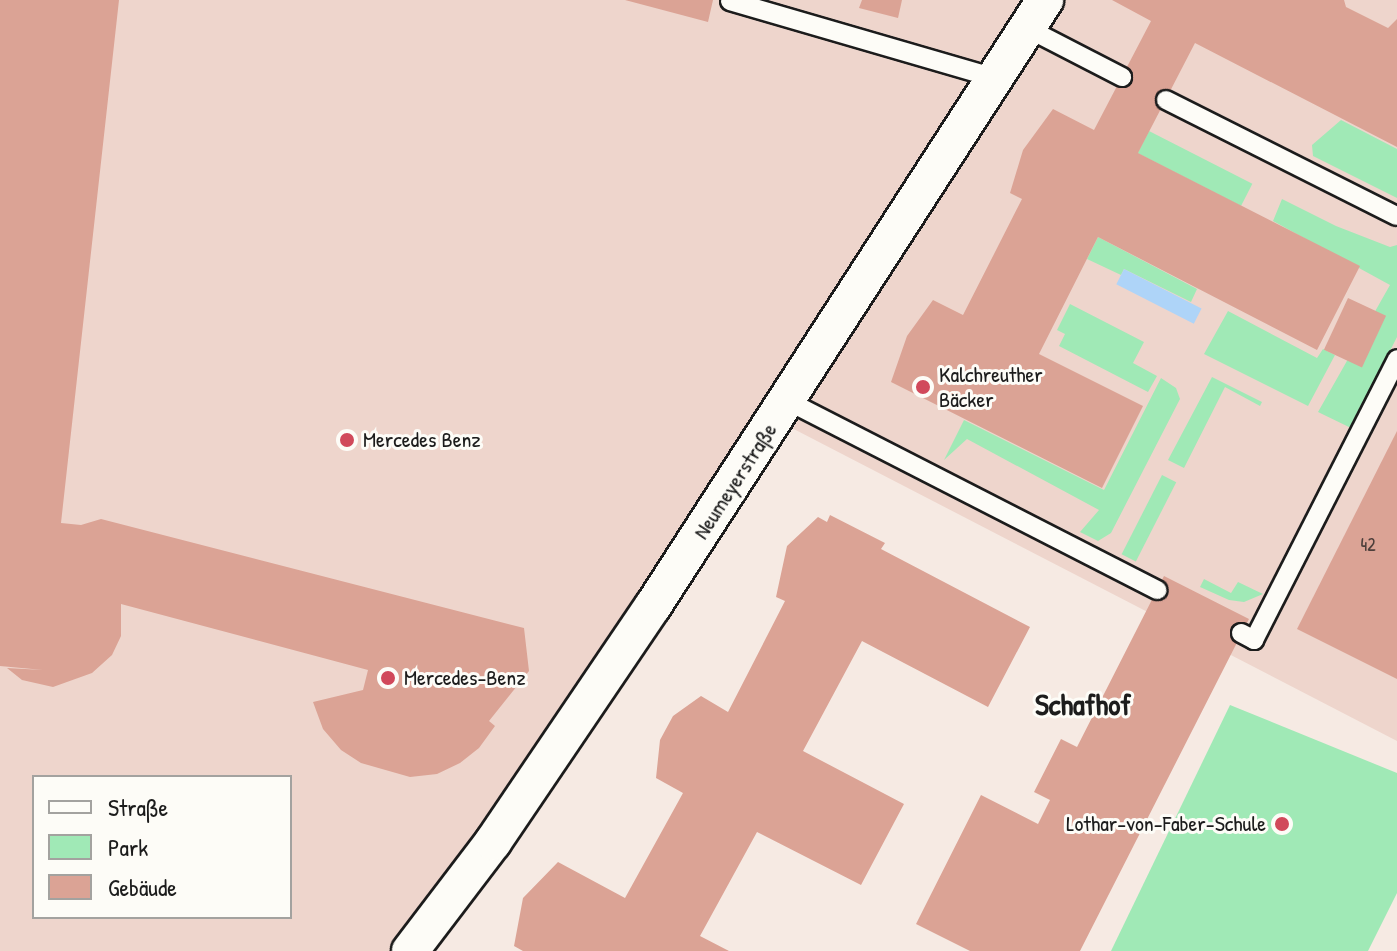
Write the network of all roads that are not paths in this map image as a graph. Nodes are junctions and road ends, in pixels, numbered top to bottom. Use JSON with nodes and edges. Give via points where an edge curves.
{"nodes":[{"id":1,"x":730,"y":1,"type":"edge"},
{"id":2,"x":1036,"y":14,"type":"edge"},
{"id":3,"x":1122,"y":77,"type":"dead end"},
{"id":4,"x":995,"y":78,"type":"junction"},
{"id":5,"x":1166,"y":100,"type":"dead end"},
{"id":6,"x":1397,"y":216,"type":"edge"},
{"id":7,"x":1397,"y":359,"type":"edge"},
{"id":8,"x":788,"y":401,"type":"junction"},
{"id":9,"x":1157,"y":590,"type":"dead end"},
{"id":10,"x":1241,"y":633,"type":"dead end"},
{"id":11,"x":410,"y":951,"type":"edge"}],
"edges":[{"from":1,"to":4,"type":"lane"},
{"from":2,"to":3,"type":"lane"},
{"from":2,"to":4,"type":"street","name":"Neumeyerstraße"},
{"from":4,"to":8,"type":"street","name":"Neumeyerstraße"},
{"from":5,"to":6,"type":"lane"},
{"from":7,"to":10,"type":"lane","via":[[1254,640]]},
{"from":8,"to":9,"type":"lane"},
{"from":8,"to":11,"type":"street","name":"Neumeyerstraße","via":[[502,829]]}]}
